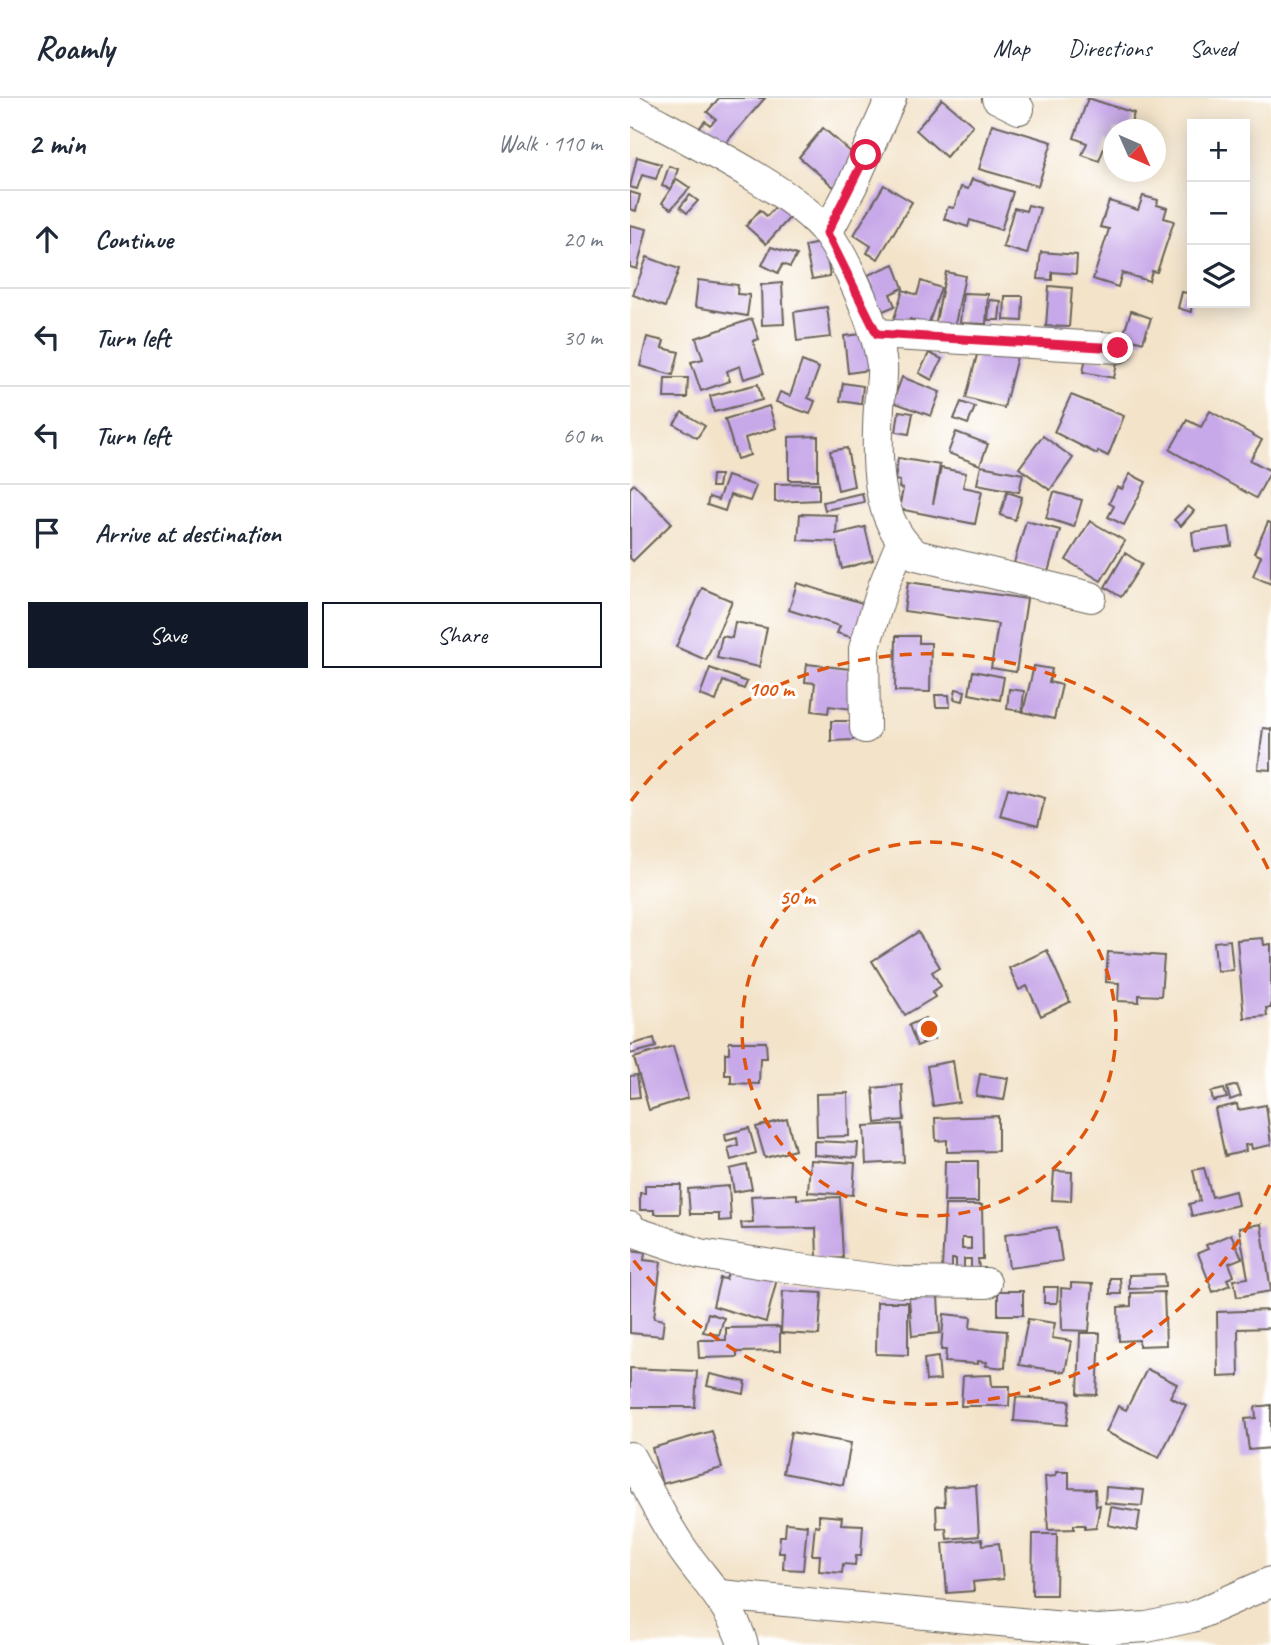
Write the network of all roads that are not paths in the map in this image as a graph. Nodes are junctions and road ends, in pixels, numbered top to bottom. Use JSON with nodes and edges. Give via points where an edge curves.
{"nodes":[{"id":1,"x":891,"y":98,"type":"edge"},
{"id":2,"x":630,"y":108,"type":"edge"},
{"id":3,"x":827,"y":233,"type":"junction"},
{"id":4,"x":877,"y":334,"type":"junction"},
{"id":5,"x":1118,"y":348,"type":"dead end"},
{"id":6,"x":901,"y":543,"type":"junction"},
{"id":7,"x":1091,"y":597,"type":"dead end"},
{"id":8,"x":865,"y":728,"type":"dead end"},
{"id":9,"x":630,"y":1227,"type":"edge"},
{"id":10,"x":986,"y":1283,"type":"dead end"},
{"id":11,"x":630,"y":1457,"type":"edge"},
{"id":12,"x":1271,"y":1582,"type":"edge"},
{"id":13,"x":720,"y":1595,"type":"junction"},
{"id":14,"x":743,"y":1645,"type":"edge"}],
"edges":[{"from":1,"to":3,"type":"street"},
{"from":2,"to":3,"type":"street","via":[[773,190]]},
{"from":3,"to":4,"type":"street"},
{"from":4,"to":5,"type":"street"},
{"from":4,"to":6,"type":"street","via":[[882,369],[878,475],[892,529]]},
{"from":6,"to":7,"type":"street","via":[[916,555]]},
{"from":6,"to":8,"type":"street","via":[[864,649]]},
{"from":9,"to":10,"type":"street","via":[[700,1254],[901,1282]]},
{"from":11,"to":13,"type":"street","via":[[684,1552]]},
{"from":12,"to":13,"type":"street","via":[[1192,1617],[1147,1627],[1097,1630]]},
{"from":13,"to":14,"type":"street","via":[[737,1622]]}]}
